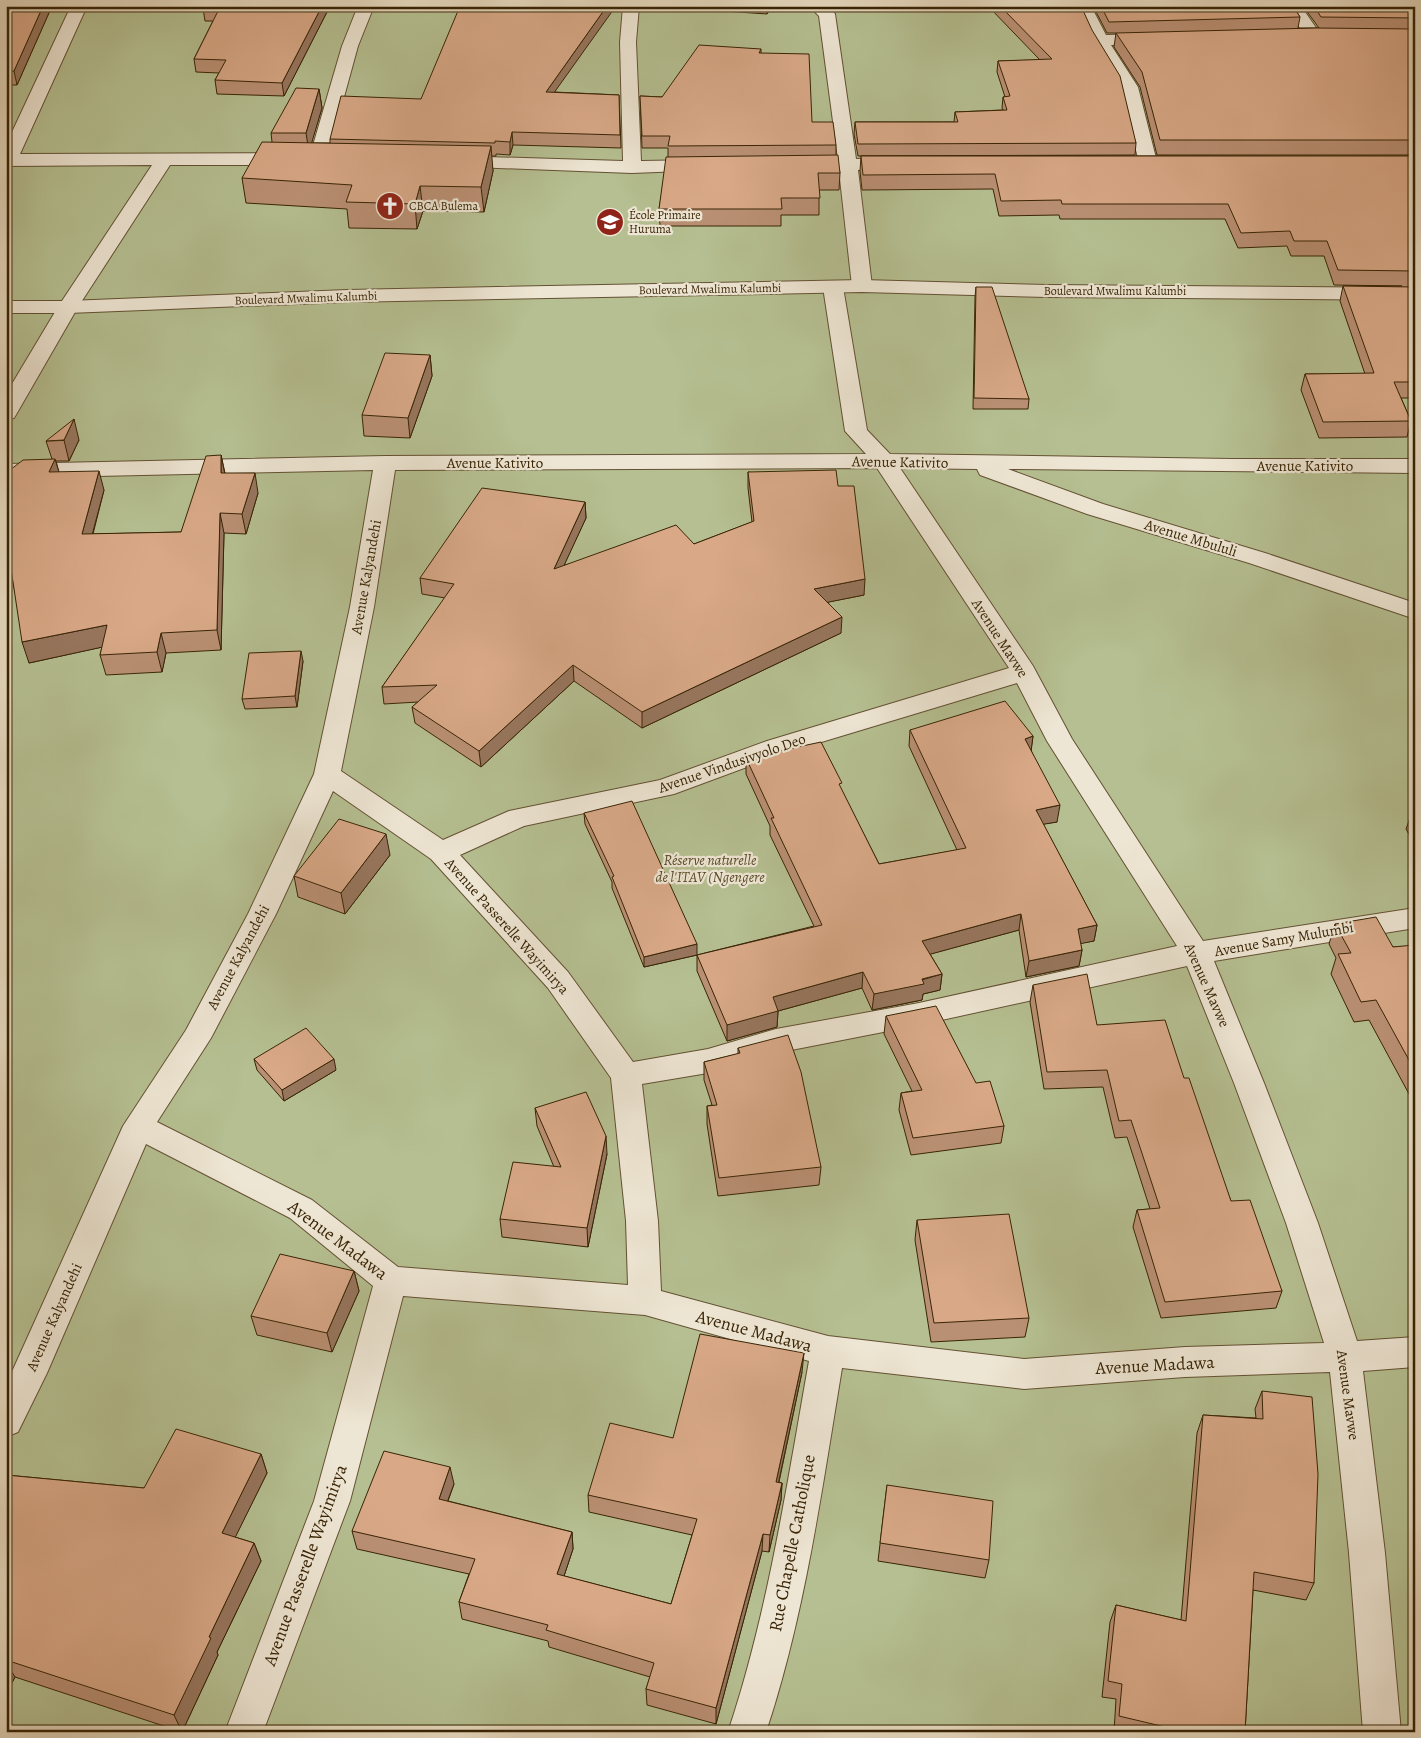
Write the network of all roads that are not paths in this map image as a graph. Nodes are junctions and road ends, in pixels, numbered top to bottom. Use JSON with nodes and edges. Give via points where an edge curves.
{"nodes":[{"id":1,"x":79,"y":6,"type":"edge"},
{"id":2,"x":366,"y":6,"type":"edge"},
{"id":3,"x":631,"y":6,"type":"edge"},
{"id":4,"x":817,"y":6,"type":"edge"},
{"id":5,"x":1083,"y":6,"type":"edge"},
{"id":6,"x":1293,"y":6,"type":"edge"},
{"id":7,"x":1412,"y":6,"type":"edge"},
{"id":8,"x":1415,"y":10,"type":"edge"},
{"id":9,"x":1312,"y":35,"type":"junction"},
{"id":10,"x":1331,"y":35,"type":"edge"},
{"id":11,"x":1293,"y":36,"type":"edge"},
{"id":12,"x":1167,"y":38,"type":"edge"},
{"id":13,"x":1100,"y":40,"type":"junction"},
{"id":14,"x":165,"y":159,"type":"junction"},
{"id":15,"x":318,"y":159,"type":"junction"},
{"id":16,"x":8,"y":160,"type":"edge"},
{"id":17,"x":338,"y":160,"type":"edge"},
{"id":18,"x":436,"y":162,"type":"edge"},
{"id":19,"x":1128,"y":162,"type":"edge"},
{"id":20,"x":1148,"y":162,"type":"junction"},
{"id":21,"x":1168,"y":162,"type":"edge"},
{"id":22,"x":918,"y":164,"type":"edge"},
{"id":23,"x":848,"y":165,"type":"junction"},
{"id":24,"x":720,"y":166,"type":"edge"},
{"id":25,"x":779,"y":166,"type":"edge"},
{"id":26,"x":632,"y":167,"type":"junction"},
{"id":27,"x":862,"y":286,"type":"junction"},
{"id":28,"x":833,"y":287,"type":"junction"},
{"id":29,"x":1415,"y":294,"type":"edge"},
{"id":30,"x":6,"y":307,"type":"edge"},
{"id":31,"x":68,"y":307,"type":"junction"},
{"id":32,"x":6,"y":413,"type":"edge"},
{"id":33,"x":884,"y":461,"type":"junction"},
{"id":34,"x":385,"y":463,"type":"junction"},
{"id":35,"x":968,"y":463,"type":"junction"},
{"id":36,"x":1415,"y":466,"type":"edge"},
{"id":37,"x":6,"y":471,"type":"edge"},
{"id":38,"x":1415,"y":611,"type":"edge"},
{"id":39,"x":1024,"y":672,"type":"junction"},
{"id":40,"x":327,"y":774,"type":"junction"},
{"id":41,"x":441,"y":852,"type":"junction"},
{"id":42,"x":1415,"y":918,"type":"edge"},
{"id":43,"x":1196,"y":953,"type":"junction"},
{"id":44,"x":626,"y":1075,"type":"junction"},
{"id":45,"x":138,"y":1126,"type":"junction"},
{"id":46,"x":391,"y":1281,"type":"junction"},
{"id":47,"x":645,"y":1300,"type":"junction"},
{"id":48,"x":828,"y":1351,"type":"junction"},
{"id":49,"x":1415,"y":1352,"type":"edge"},
{"id":50,"x":1345,"y":1358,"type":"junction"},
{"id":51,"x":6,"y":1421,"type":"edge"},
{"id":52,"x":244,"y":1732,"type":"edge"},
{"id":53,"x":747,"y":1732,"type":"edge"},
{"id":54,"x":1382,"y":1732,"type":"edge"}],
"edges":[{"from":1,"to":16,"type":"street"},
{"from":2,"to":15,"type":"street","via":[[350,46]]},
{"from":3,"to":26,"type":"street","via":[[628,42]]},
{"from":4,"to":23,"type":"street","via":[[827,14]]},
{"from":5,"to":13,"type":"street"},
{"from":6,"to":9,"type":"street"},
{"from":7,"to":8,"type":"street"},
{"from":9,"to":10,"type":"street"},
{"from":9,"to":11,"type":"street"},
{"from":12,"to":13,"type":"street"},
{"from":13,"to":20,"type":"street","via":[[1129,87]]},
{"from":14,"to":15,"type":"street"},
{"from":14,"to":16,"type":"street"},
{"from":14,"to":31,"type":"street"},
{"from":15,"to":17,"type":"street"},
{"from":18,"to":26,"type":"street"},
{"from":19,"to":20,"type":"street"},
{"from":20,"to":21,"type":"street"},
{"from":22,"to":23,"type":"street"},
{"from":23,"to":25,"type":"street"},
{"from":23,"to":27,"type":"street"},
{"from":24,"to":26,"type":"street"},
{"from":27,"to":28,"type":"street","name":"Boulevard Mwalimu Kalumbi"},
{"from":27,"to":29,"type":"street","name":"Boulevard Mwalimu Kalumbi"},
{"from":28,"to":31,"type":"street","name":"Boulevard Mwalimu Kalumbi","via":[[347,296]]},
{"from":28,"to":33,"type":"street","name":"Avenue Mavwe","via":[[856,431]]},
{"from":30,"to":31,"type":"street","name":"Boulevard Mwalimu Kalumbi"},
{"from":31,"to":32,"type":"street"},
{"from":33,"to":34,"type":"street","name":"Avenue Kativito"},
{"from":33,"to":35,"type":"street","name":"Avenue Kativito"},
{"from":33,"to":39,"type":"street","name":"Avenue Mavwe"},
{"from":34,"to":37,"type":"street","name":"Avenue Kativito"},
{"from":34,"to":40,"type":"street","name":"Avenue Kalyandehi","via":[[362,607]]},
{"from":35,"to":36,"type":"street","name":"Avenue Kativito"},
{"from":35,"to":38,"type":"street","name":"Avenue Mbululi","via":[[1095,509],[1258,558]]},
{"from":39,"to":41,"type":"street","name":"Avenue Vindusivyolo Deo","via":[[776,747],[665,788],[518,818]]},
{"from":39,"to":43,"type":"street","name":"Avenue Mavwe","via":[[1060,741]]},
{"from":40,"to":41,"type":"street","name":"Avenue Passerelle Wayimirya"},
{"from":40,"to":45,"type":"street","name":"Avenue Kalyandehi","via":[[262,914],[196,1038]]},
{"from":41,"to":44,"type":"street","name":"Avenue Passerelle Wayimirya","via":[[558,980]]},
{"from":42,"to":43,"type":"street","name":"Avenue Samy Mulumbi"},
{"from":43,"to":44,"type":"street","name":"Avenue Samy Mulumbi","via":[[919,1014],[776,1041],[708,1061]]},
{"from":43,"to":50,"type":"street","name":"Avenue Mavwe","via":[[1302,1222]]},
{"from":44,"to":47,"type":"street","name":"Avenue Passerelle Wayimirya","via":[[642,1221]]},
{"from":45,"to":46,"type":"street","name":"Avenue Madawa","via":[[300,1209]]},
{"from":45,"to":51,"type":"street","name":"Avenue Kalyandehi"},
{"from":46,"to":47,"type":"street","name":"Avenue Madawa"},
{"from":46,"to":52,"type":"street","name":"Avenue Passerelle Wayimirya","via":[[332,1501]]},
{"from":47,"to":48,"type":"street","name":"Avenue Madawa"},
{"from":48,"to":50,"type":"street","name":"Avenue Madawa","via":[[1024,1374],[1185,1362]]},
{"from":48,"to":53,"type":"street","name":"Rue Chapelle Catholique","via":[[798,1524],[762,1687]]},
{"from":49,"to":50,"type":"street","name":"Avenue Madawa"},
{"from":50,"to":54,"type":"street","name":"Avenue Mavwe"}]}
